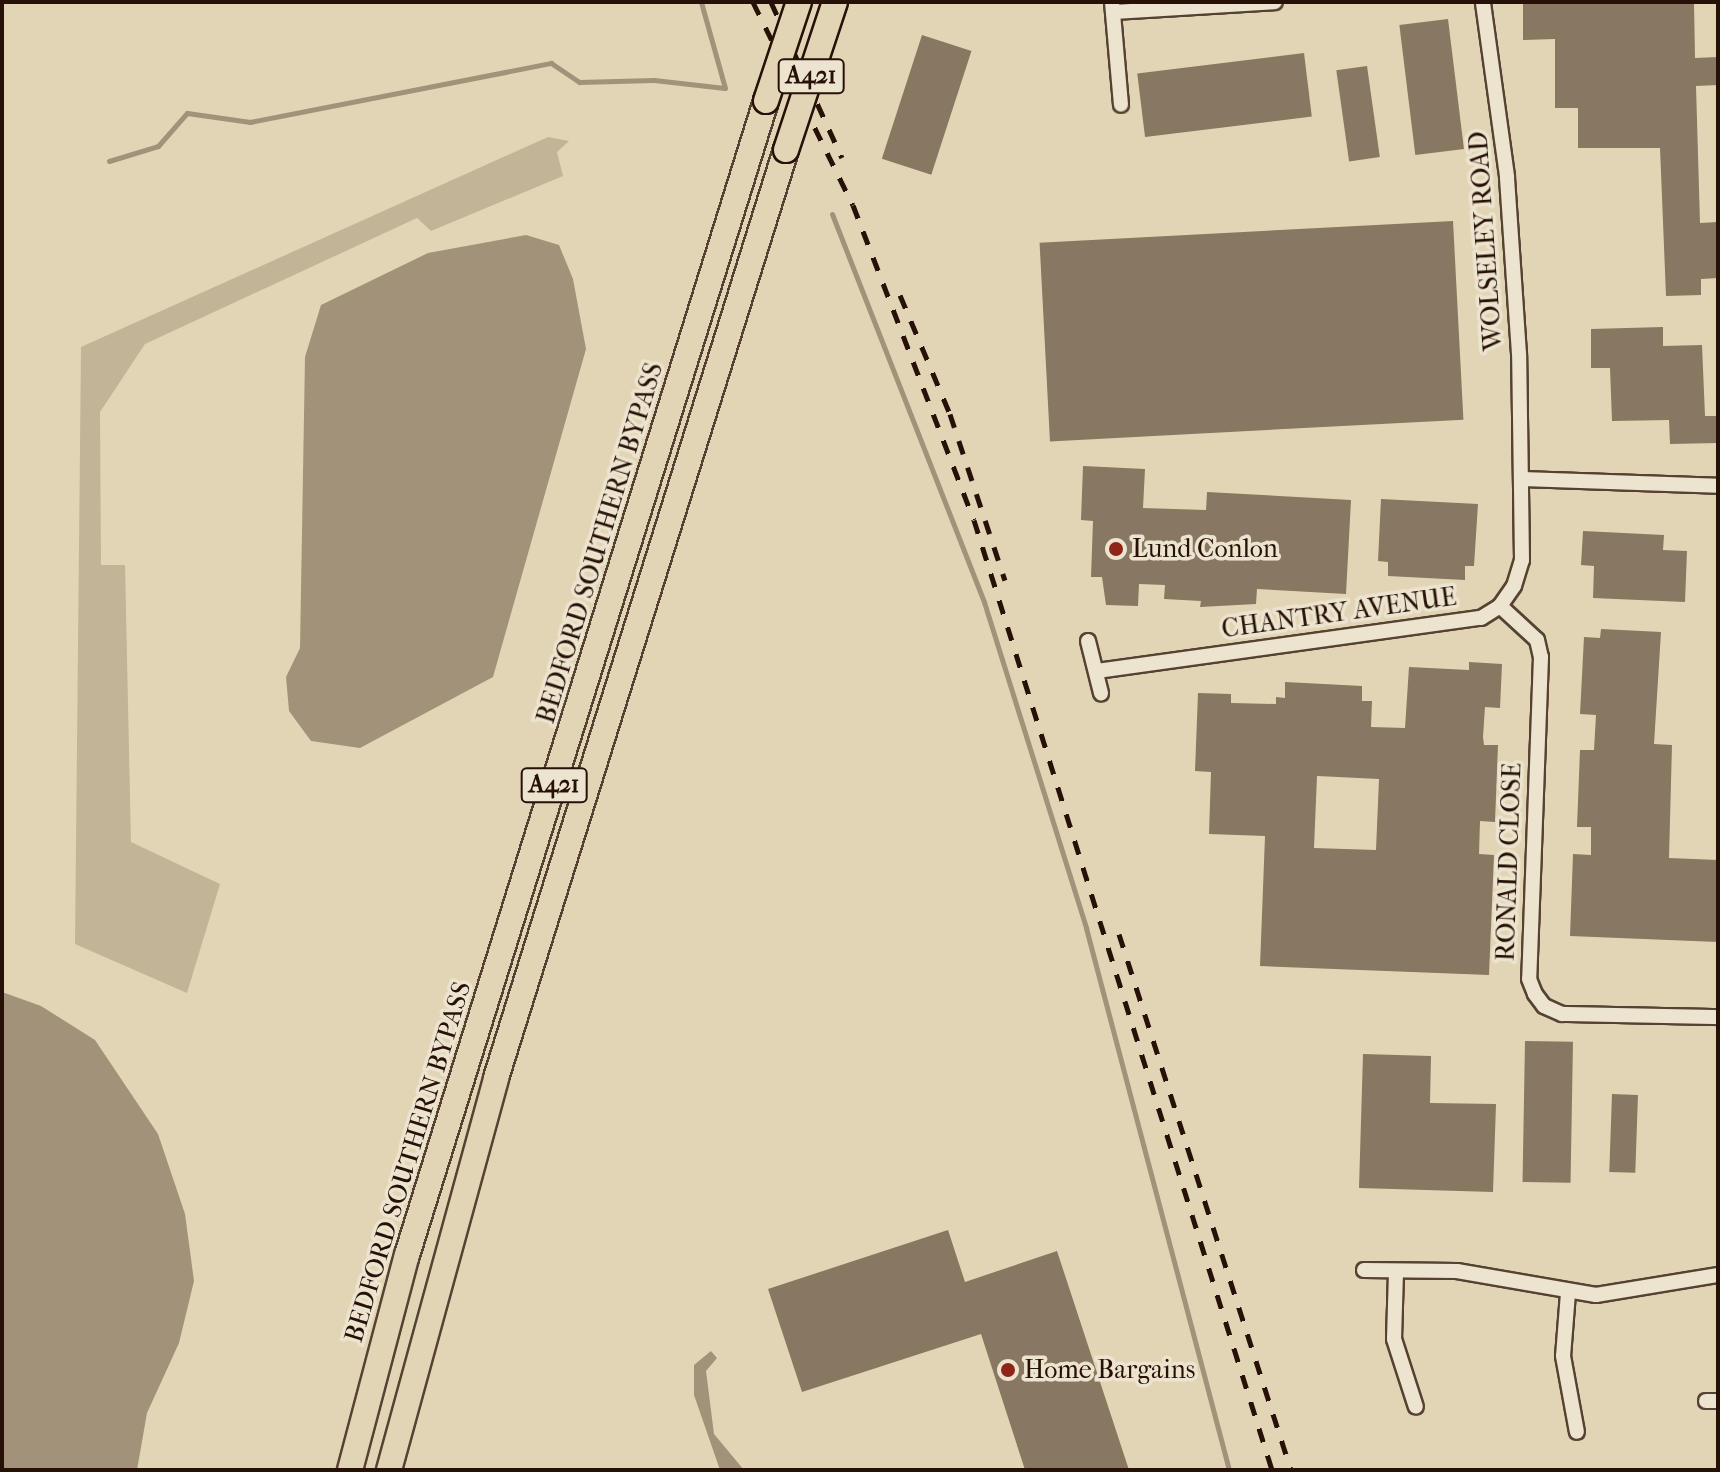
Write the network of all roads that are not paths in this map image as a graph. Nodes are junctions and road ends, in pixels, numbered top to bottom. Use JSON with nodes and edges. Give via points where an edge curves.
{"nodes":[{"id":1,"x":799,"y":2,"type":"edge"},
{"id":2,"x":835,"y":2,"type":"edge"},
{"id":3,"x":1275,"y":2,"type":"edge"},
{"id":4,"x":1483,"y":2,"type":"edge"},
{"id":5,"x":1112,"y":7,"type":"edge"},
{"id":6,"x":1121,"y":105,"type":"dead end"},
{"id":7,"x":1522,"y":479,"type":"junction"},
{"id":8,"x":1718,"y":486,"type":"edge"},
{"id":9,"x":1500,"y":606,"type":"junction"},
{"id":10,"x":1088,"y":641,"type":"dead end"},
{"id":11,"x":1097,"y":671,"type":"junction"},
{"id":12,"x":1101,"y":693,"type":"dead end"},
{"id":13,"x":1718,"y":1017,"type":"edge"},
{"id":14,"x":1364,"y":1270,"type":"dead end"},
{"id":15,"x":1396,"y":1272,"type":"junction"},
{"id":16,"x":1718,"y":1275,"type":"edge"},
{"id":17,"x":1568,"y":1293,"type":"junction"},
{"id":18,"x":1416,"y":1407,"type":"dead end"},
{"id":19,"x":1577,"y":1432,"type":"dead end"},
{"id":20,"x":350,"y":1470,"type":"edge"},
{"id":21,"x":389,"y":1470,"type":"edge"}],
"edges":[{"from":1,"to":20,"type":"highway","name":"BEDFORD SOUTHERN BYPASS","number":"A421","bridge":true,"via":[[407,1255]]},
{"from":2,"to":21,"type":"highway","number":"A421","bridge":true,"via":[[496,1078]]},
{"from":3,"to":5,"type":"street"},
{"from":4,"to":7,"type":"street","name":"WOLSELEY ROAD","via":[[1507,176]]},
{"from":5,"to":6,"type":"street"},
{"from":7,"to":8,"type":"street"},
{"from":7,"to":9,"type":"street","via":[[1522,560],[1514,586]]},
{"from":9,"to":11,"type":"street","name":"CHANTRY AVENUE","via":[[1481,618]]},
{"from":9,"to":13,"type":"street","name":"RONALD CLOSE","via":[[1537,640],[1541,657],[1529,979],[1535,994],[1544,1006],[1562,1014]]},
{"from":10,"to":11,"type":"street"},
{"from":11,"to":12,"type":"street"},
{"from":14,"to":15,"type":"street"},
{"from":15,"to":17,"type":"street","via":[[1457,1271]]},
{"from":15,"to":18,"type":"street","via":[[1394,1339]]},
{"from":16,"to":17,"type":"street","via":[[1596,1295]]},
{"from":17,"to":19,"type":"street","via":[[1563,1356]]}]}
